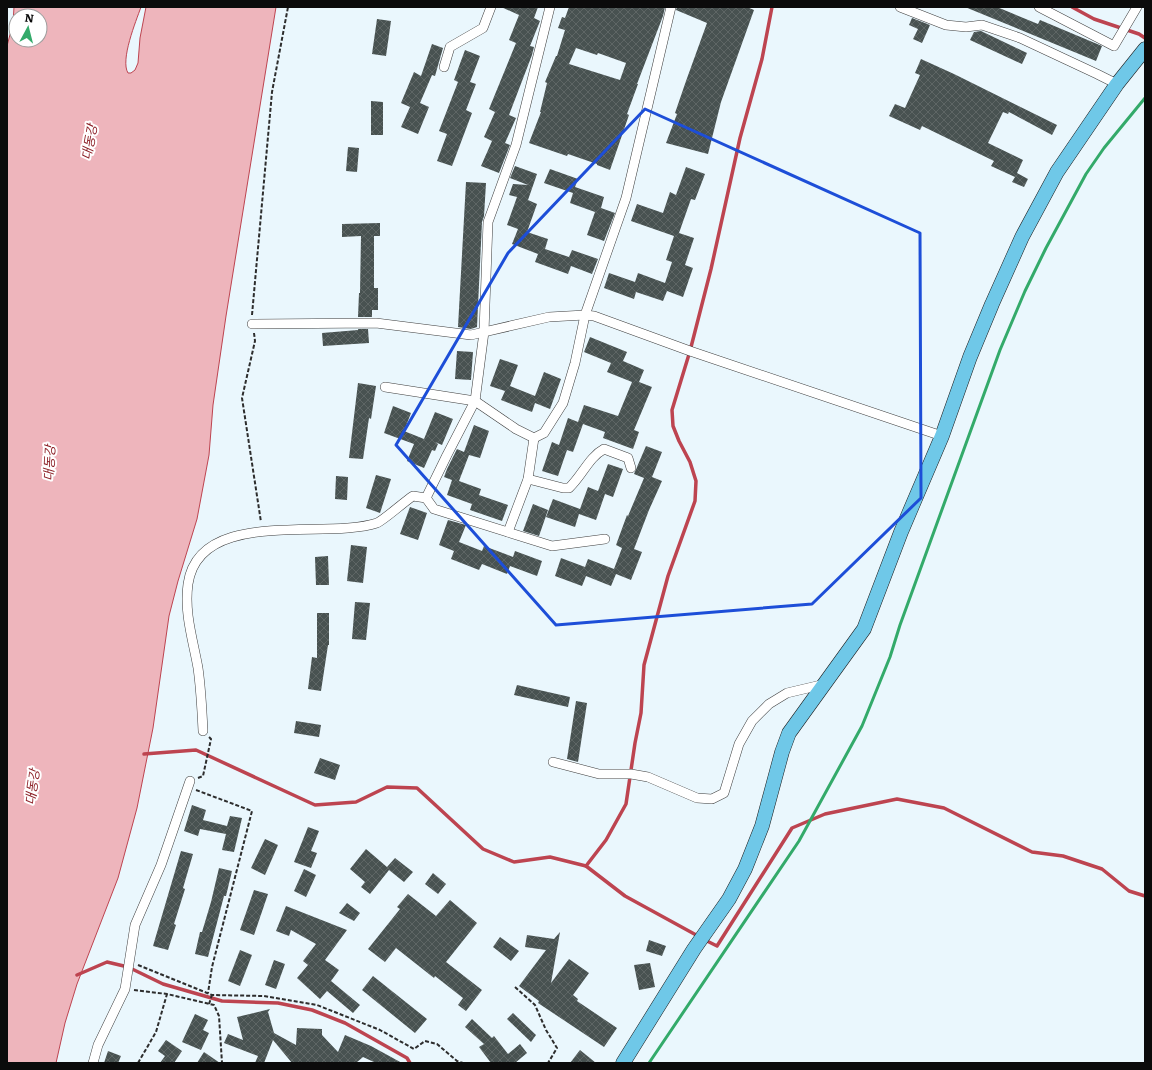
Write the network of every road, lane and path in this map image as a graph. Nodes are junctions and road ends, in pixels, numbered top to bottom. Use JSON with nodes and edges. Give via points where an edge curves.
{"nodes":[{"id":1,"x":288,"y":7,"type":"edge"},
{"id":2,"x":491,"y":7,"type":"edge"},
{"id":3,"x":550,"y":7,"type":"edge"},
{"id":4,"x":671,"y":7,"type":"edge"},
{"id":5,"x":900,"y":7,"type":"edge"},
{"id":6,"x":1039,"y":7,"type":"edge"},
{"id":7,"x":1137,"y":7,"type":"edge"},
{"id":8,"x":1144,"y":54,"type":"edge"},
{"id":9,"x":444,"y":67,"type":"dead end"},
{"id":10,"x":1117,"y":84,"type":"junction"},
{"id":11,"x":585,"y":314,"type":"junction"},
{"id":12,"x":252,"y":324,"type":"junction"},
{"id":13,"x":484,"y":332,"type":"junction"},
{"id":14,"x":385,"y":387,"type":"dead end"},
{"id":15,"x":475,"y":401,"type":"junction"},
{"id":16,"x":942,"y":436,"type":"junction"},
{"id":17,"x":534,"y":438,"type":"junction"},
{"id":18,"x":631,"y":468,"type":"dead end"},
{"id":19,"x":528,"y":479,"type":"junction"},
{"id":20,"x":426,"y":498,"type":"junction"},
{"id":21,"x":262,"y":531,"type":"junction"},
{"id":22,"x":508,"y":532,"type":"junction"},
{"id":23,"x":605,"y":539,"type":"dead end"},
{"id":24,"x":825,"y":684,"type":"junction"},
{"id":25,"x":203,"y":731,"type":"dead end"},
{"id":26,"x":211,"y":739,"type":"dead end"},
{"id":27,"x":553,"y":762,"type":"dead end"},
{"id":28,"x":203,"y":776,"type":"dead end"},
{"id":29,"x":188,"y":784,"type":"joint"},
{"id":30,"x":129,"y":961,"type":"junction"},
{"id":31,"x":515,"y":987,"type":"dead end"},
{"id":32,"x":125,"y":989,"type":"junction"},
{"id":33,"x":208,"y":993,"type":"junction"},
{"id":34,"x":167,"y":994,"type":"junction"},
{"id":35,"x":212,"y":995,"type":"junction"},
{"id":36,"x":209,"y":1004,"type":"junction"},
{"id":37,"x":93,"y":1063,"type":"edge"},
{"id":38,"x":138,"y":1063,"type":"edge"},
{"id":39,"x":222,"y":1063,"type":"edge"},
{"id":40,"x":463,"y":1063,"type":"edge"},
{"id":41,"x":548,"y":1063,"type":"edge"},
{"id":42,"x":623,"y":1063,"type":"edge"}],
"edges":[{"from":1,"to":12,"type":"path","via":[[272,92]]},
{"from":2,"to":9,"type":"street","via":[[483,28],[450,47]]},
{"from":3,"to":13,"type":"street","via":[[516,145],[488,222]]},
{"from":4,"to":11,"type":"street","via":[[626,198]]},
{"from":5,"to":10,"type":"street","via":[[946,25],[982,25],[1020,38]]},
{"from":6,"to":7,"type":"street","via":[[1114,46]]},
{"from":8,"to":10,"type":"main road"},
{"from":10,"to":16,"type":"main road","via":[[1057,172],[1022,237],[970,357]]},
{"from":11,"to":13,"type":"street","via":[[549,318]]},
{"from":11,"to":16,"type":"street","via":[[690,352]]},
{"from":11,"to":17,"type":"street","via":[[563,402],[544,433]]},
{"from":12,"to":13,"type":"street","via":[[376,323],[471,335]]},
{"from":12,"to":21,"type":"path","via":[[254,341],[242,398]]},
{"from":13,"to":15,"type":"street"},
{"from":14,"to":15,"type":"street"},
{"from":15,"to":17,"type":"street"},
{"from":15,"to":20,"type":"street"},
{"from":16,"to":24,"type":"main road","via":[[864,628]]},
{"from":17,"to":19,"type":"street"},
{"from":18,"to":19,"type":"street","via":[[628,458],[604,449],[596,453],[570,488]]},
{"from":19,"to":22,"type":"street"},
{"from":20,"to":21,"type":"street","via":[[413,496],[378,522],[349,528]]},
{"from":20,"to":22,"type":"street","via":[[434,509]]},
{"from":21,"to":25,"type":"street","via":[[217,543],[204,551],[190,577],[187,605],[198,668]]},
{"from":22,"to":23,"type":"street","via":[[552,546]]},
{"from":24,"to":27,"type":"street","via":[[787,693],[769,704],[752,721],[739,744],[724,793],[712,799],[697,798],[648,777],[600,774]]},
{"from":24,"to":42,"type":"main road","via":[[789,733],[762,826],[732,893]]},
{"from":26,"to":28,"type":"path"},
{"from":29,"to":30,"type":"street","via":[[161,865],[135,924]]},
{"from":29,"to":33,"type":"path","via":[[252,811],[212,967]]},
{"from":30,"to":32,"type":"street"},
{"from":30,"to":33,"type":"path"},
{"from":31,"to":41,"type":"path","via":[[535,1005],[557,1048]]},
{"from":32,"to":34,"type":"path"},
{"from":32,"to":37,"type":"street","via":[[98,1045]]},
{"from":33,"to":35,"type":"path"},
{"from":34,"to":36,"type":"path"},
{"from":34,"to":38,"type":"path","via":[[156,1032]]},
{"from":35,"to":36,"type":"path"},
{"from":35,"to":40,"type":"path","via":[[264,996],[317,1005],[380,1030],[414,1049],[424,1041],[437,1044]]},
{"from":36,"to":39,"type":"path","via":[[214,1005],[219,1016]]}]}
